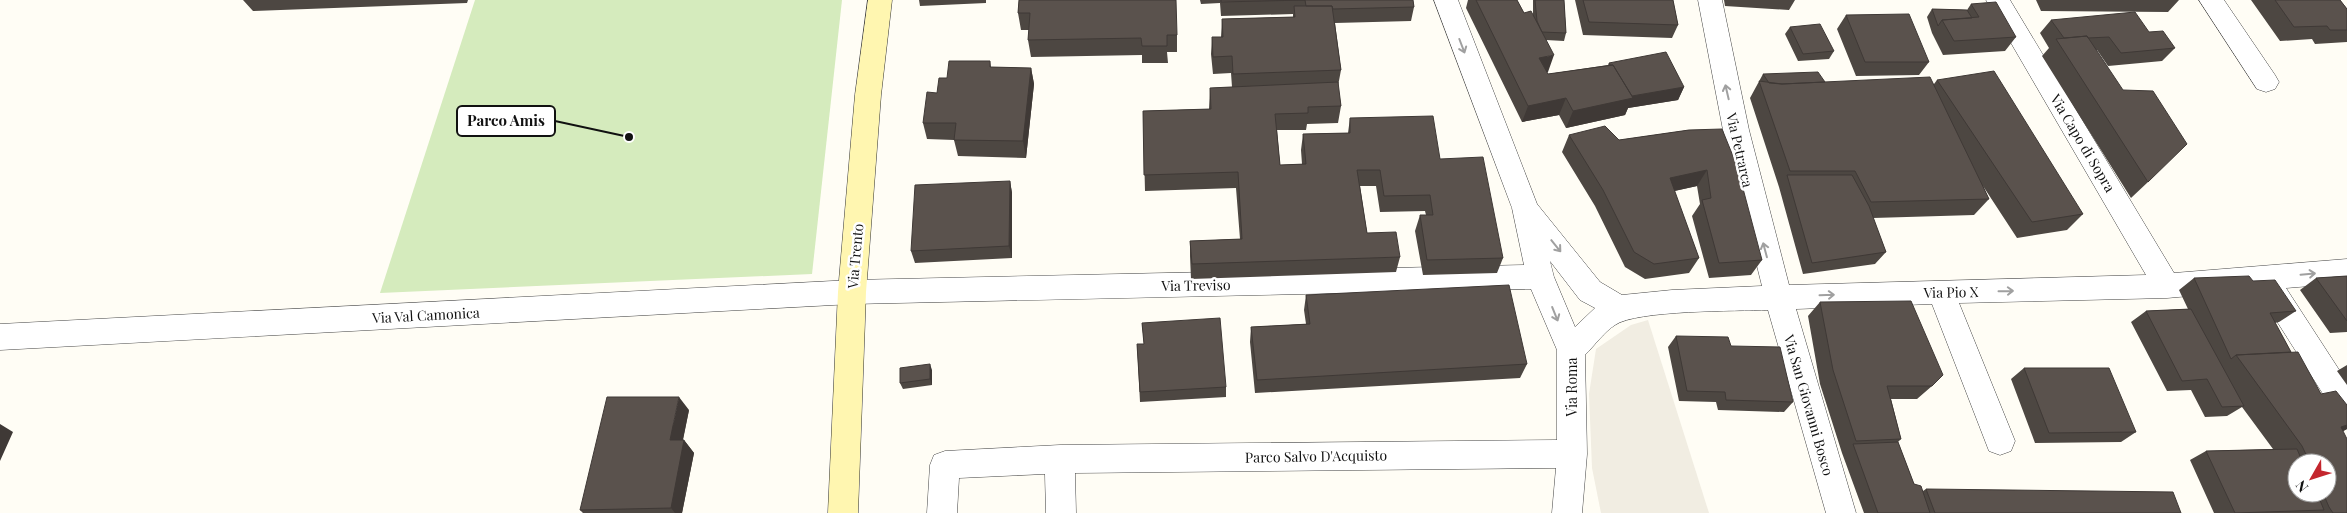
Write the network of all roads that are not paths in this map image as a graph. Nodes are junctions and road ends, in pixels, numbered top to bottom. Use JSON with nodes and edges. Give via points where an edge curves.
{"nodes":[{"id":1,"x":880,"y":0,"type":"edge"},
{"id":2,"x":1446,"y":0,"type":"edge"},
{"id":3,"x":1710,"y":0,"type":"edge"},
{"id":4,"x":1998,"y":0,"type":"edge"},
{"id":5,"x":2211,"y":0,"type":"edge"},
{"id":6,"x":2266,"y":82,"type":"dead end"},
{"id":7,"x":1525,"y":208,"type":"junction"},
{"id":8,"x":2347,"y":271,"type":"edge"},
{"id":9,"x":1540,"y":277,"type":"junction"},
{"id":10,"x":2264,"y":278,"type":"junction"},
{"id":11,"x":2167,"y":286,"type":"junction"},
{"id":12,"x":852,"y":292,"type":"junction"},
{"id":13,"x":1941,"y":292,"type":"junction"},
{"id":14,"x":1778,"y":297,"type":"junction"},
{"id":15,"x":1621,"y":308,"type":"junction"},
{"id":16,"x":0,"y":337,"type":"edge"},
{"id":17,"x":1571,"y":350,"type":"junction"},
{"id":18,"x":2347,"y":407,"type":"edge"},
{"id":19,"x":2000,"y":441,"type":"dead end"},
{"id":20,"x":1572,"y":454,"type":"junction"},
{"id":21,"x":1060,"y":460,"type":"junction"},
{"id":22,"x":843,"y":513,"type":"edge"},
{"id":23,"x":942,"y":513,"type":"edge"},
{"id":24,"x":1061,"y":513,"type":"edge"},
{"id":25,"x":1567,"y":513,"type":"edge"},
{"id":26,"x":1841,"y":513,"type":"edge"}],
"edges":[{"from":1,"to":12,"type":"street","name":"Via Trento","via":[[868,94]]},
{"from":2,"to":7,"type":"street","name":"Via Roma","one_way":true},
{"from":14,"to":3,"type":"street","name":"Via Petrarca","one_way":true,"via":[[1751,198]]},
{"from":4,"to":11,"type":"street","name":"Via Capo di Sopra"},
{"from":5,"to":6,"type":"street"},
{"from":7,"to":9,"type":"street","name":"Via Roma"},
{"from":7,"to":15,"type":"street","name":"Via Roma","one_way":true,"via":[[1590,291]]},
{"from":10,"to":8,"type":"street","name":"Via Pio X","one_way":true},
{"from":9,"to":12,"type":"street","name":"Via Treviso"},
{"from":9,"to":17,"type":"street","name":"Via Roma","one_way":true},
{"from":10,"to":11,"type":"street","name":"Via Pio X"},
{"from":10,"to":18,"type":"street"},
{"from":13,"to":11,"type":"street","name":"Via Pio X","one_way":true},
{"from":12,"to":16,"type":"street","name":"Via Val Camonica"},
{"from":12,"to":22,"type":"street","name":"Via Trento"},
{"from":14,"to":13,"type":"street","name":"Via Pio X","one_way":true},
{"from":13,"to":19,"type":"street"},
{"from":14,"to":15,"type":"street","name":"Via Pio X"},
{"from":14,"to":26,"type":"street","name":"Via San Giovanni Bosco"},
{"from":15,"to":17,"type":"street","name":"Via Pio X","via":[[1605,316]]},
{"from":17,"to":20,"type":"street","name":"Via Roma"},
{"from":20,"to":21,"type":"street","name":"Parco Salvo D'Acquisto"},
{"from":20,"to":25,"type":"street","name":"Via Roma"},
{"from":21,"to":23,"type":"street","name":"Parco Salvo D'Acquisto","via":[[944,465]]},
{"from":21,"to":24,"type":"street"}]}
